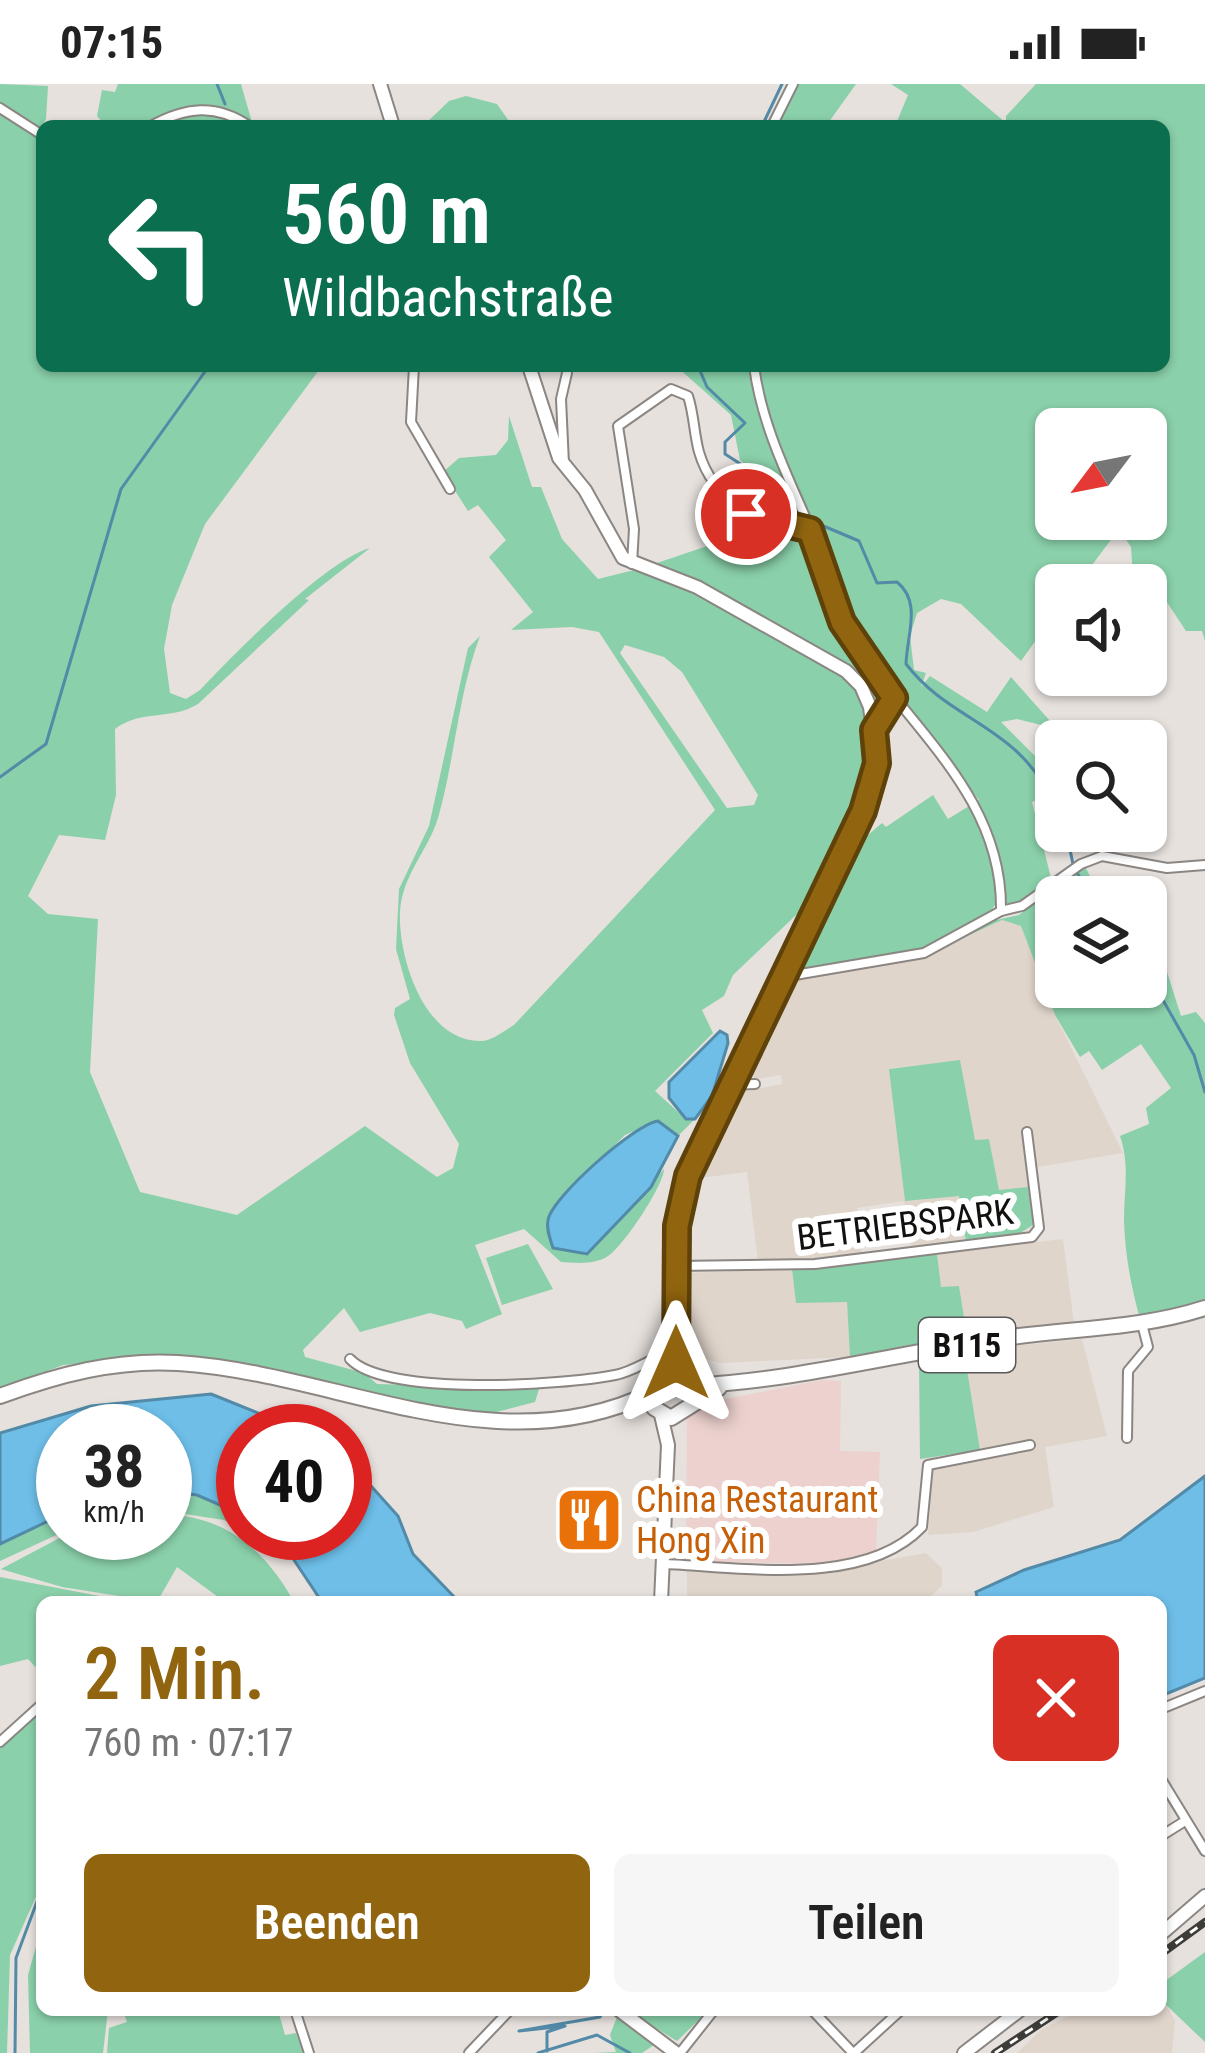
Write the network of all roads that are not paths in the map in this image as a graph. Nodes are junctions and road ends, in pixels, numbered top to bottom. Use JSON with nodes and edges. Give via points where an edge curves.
{"nodes":[{"id":1,"x":380,"y":84,"type":"edge"},
{"id":2,"x":793,"y":84,"type":"edge"},
{"id":3,"x":0,"y":108,"type":"edge"},
{"id":4,"x":169,"y":120,"type":"edge"},
{"id":5,"x":239,"y":120,"type":"edge"},
{"id":6,"x":391,"y":120,"type":"edge"},
{"id":7,"x":775,"y":120,"type":"edge"},
{"id":8,"x":36,"y":131,"type":"edge"},
{"id":9,"x":414,"y":372,"type":"edge"},
{"id":10,"x":531,"y":372,"type":"edge"},
{"id":11,"x":755,"y":372,"type":"edge"},
{"id":12,"x":567,"y":374,"type":"dead end"},
{"id":13,"x":564,"y":466,"type":"junction"},
{"id":14,"x":450,"y":489,"type":"dead end"},
{"id":15,"x":810,"y":530,"type":"junction"},
{"id":16,"x":632,"y":564,"type":"junction"},
{"id":17,"x":894,"y":698,"type":"junction"},
{"id":18,"x":874,"y":730,"type":"junction"},
{"id":19,"x":1205,"y":866,"type":"edge"},
{"id":20,"x":1001,"y":910,"type":"junction"},
{"id":21,"x":782,"y":977,"type":"junction"},
{"id":22,"x":730,"y":1084,"type":"junction"},
{"id":23,"x":755,"y":1084,"type":"dead end"},
{"id":24,"x":1027,"y":1132,"type":"dead end"},
{"id":25,"x":675,"y":1265,"type":"junction"},
{"id":26,"x":1205,"y":1308,"type":"edge"},
{"id":27,"x":1142,"y":1324,"type":"junction"},
{"id":28,"x":350,"y":1359,"type":"dead end"},
{"id":29,"x":681,"y":1376,"type":"junction"},
{"id":30,"x":0,"y":1396,"type":"edge"},
{"id":31,"x":656,"y":1406,"type":"junction"},
{"id":32,"x":681,"y":1416,"type":"junction"},
{"id":33,"x":1127,"y":1438,"type":"dead end"},
{"id":34,"x":1030,"y":1444,"type":"dead end"},
{"id":35,"x":668,"y":1445,"type":"junction"},
{"id":36,"x":665,"y":1564,"type":"junction"},
{"id":37,"x":662,"y":1596,"type":"edge"},
{"id":38,"x":1205,"y":1691,"type":"edge"},
{"id":39,"x":1167,"y":1707,"type":"edge"},
{"id":40,"x":36,"y":1709,"type":"edge"},
{"id":41,"x":0,"y":1742,"type":"edge"},
{"id":42,"x":1167,"y":1789,"type":"edge"},
{"id":43,"x":1186,"y":1820,"type":"junction"},
{"id":44,"x":1167,"y":1832,"type":"edge"},
{"id":45,"x":1205,"y":1851,"type":"edge"},
{"id":46,"x":1205,"y":1896,"type":"edge"},
{"id":47,"x":1167,"y":1929,"type":"edge"},
{"id":48,"x":297,"y":2016,"type":"edge"},
{"id":49,"x":504,"y":2016,"type":"edge"},
{"id":50,"x":627,"y":2016,"type":"edge"},
{"id":51,"x":709,"y":2016,"type":"edge"},
{"id":52,"x":818,"y":2016,"type":"edge"},
{"id":53,"x":894,"y":2016,"type":"edge"},
{"id":54,"x":1007,"y":2016,"type":"edge"},
{"id":55,"x":309,"y":2053,"type":"edge"},
{"id":56,"x":470,"y":2053,"type":"edge"},
{"id":57,"x":678,"y":2053,"type":"edge"},
{"id":58,"x":853,"y":2053,"type":"edge"},
{"id":59,"x":964,"y":2053,"type":"edge"}],
"edges":[{"from":1,"to":6,"type":"street"},
{"from":2,"to":7,"type":"street"},
{"from":3,"to":8,"type":"street"},
{"from":4,"to":5,"type":"street","via":[[201,109]]},
{"from":9,"to":14,"type":"street","via":[[411,422]]},
{"from":10,"to":13,"type":"street"},
{"from":11,"to":15,"type":"street","via":[[773,444]]},
{"from":12,"to":13,"type":"street"},
{"from":13,"to":16,"type":"street"},
{"from":15,"to":16,"type":"street","via":[[751,517],[736,505],[701,459],[688,396],[671,389],[618,426]]},
{"from":15,"to":17,"type":"street","via":[[842,622]]},
{"from":16,"to":18,"type":"street","via":[[697,587],[845,671],[866,694]]},
{"from":17,"to":18,"type":"street"},
{"from":17,"to":20,"type":"street","via":[[967,786],[999,866]]},
{"from":18,"to":21,"type":"street","via":[[871,790]]},
{"from":19,"to":20,"type":"street","via":[[1112,856]]},
{"from":20,"to":21,"type":"street","via":[[924,953]]},
{"from":21,"to":22,"type":"street"},
{"from":22,"to":23,"type":"street"},
{"from":22,"to":25,"type":"street","via":[[688,1176]]},
{"from":24,"to":25,"type":"street","name":"BETRIEBSPARK","via":[[1039,1228],[1032,1237],[814,1264]]},
{"from":25,"to":29,"type":"street"},
{"from":26,"to":27,"type":"main road","number":"B115"},
{"from":27,"to":29,"type":"main road","number":"B115","via":[[729,1384]]},
{"from":27,"to":33,"type":"street","via":[[1148,1347],[1128,1371]]},
{"from":28,"to":29,"type":"street","via":[[376,1372],[477,1385]]},
{"from":29,"to":31,"type":"main road","number":"B115"},
{"from":29,"to":32,"type":"main road"},
{"from":30,"to":31,"type":"main road","number":"B115","via":[[90,1369],[175,1363],[472,1420],[538,1421]]},
{"from":31,"to":32,"type":"main road","number":"B115"},
{"from":31,"to":35,"type":"street"},
{"from":32,"to":35,"type":"street"},
{"from":34,"to":36,"type":"street","via":[[928,1465],[922,1527],[894,1550],[820,1567]]},
{"from":35,"to":36,"type":"street"},
{"from":36,"to":37,"type":"street"},
{"from":38,"to":39,"type":"street"},
{"from":40,"to":41,"type":"street"},
{"from":42,"to":43,"type":"street"},
{"from":43,"to":44,"type":"street"},
{"from":43,"to":45,"type":"street"},
{"from":46,"to":47,"type":"street"},
{"from":48,"to":55,"type":"street"},
{"from":49,"to":56,"type":"street"},
{"from":50,"to":57,"type":"street"},
{"from":51,"to":57,"type":"street"},
{"from":52,"to":58,"type":"street"},
{"from":53,"to":58,"type":"street"},
{"from":54,"to":59,"type":"street"}]}
